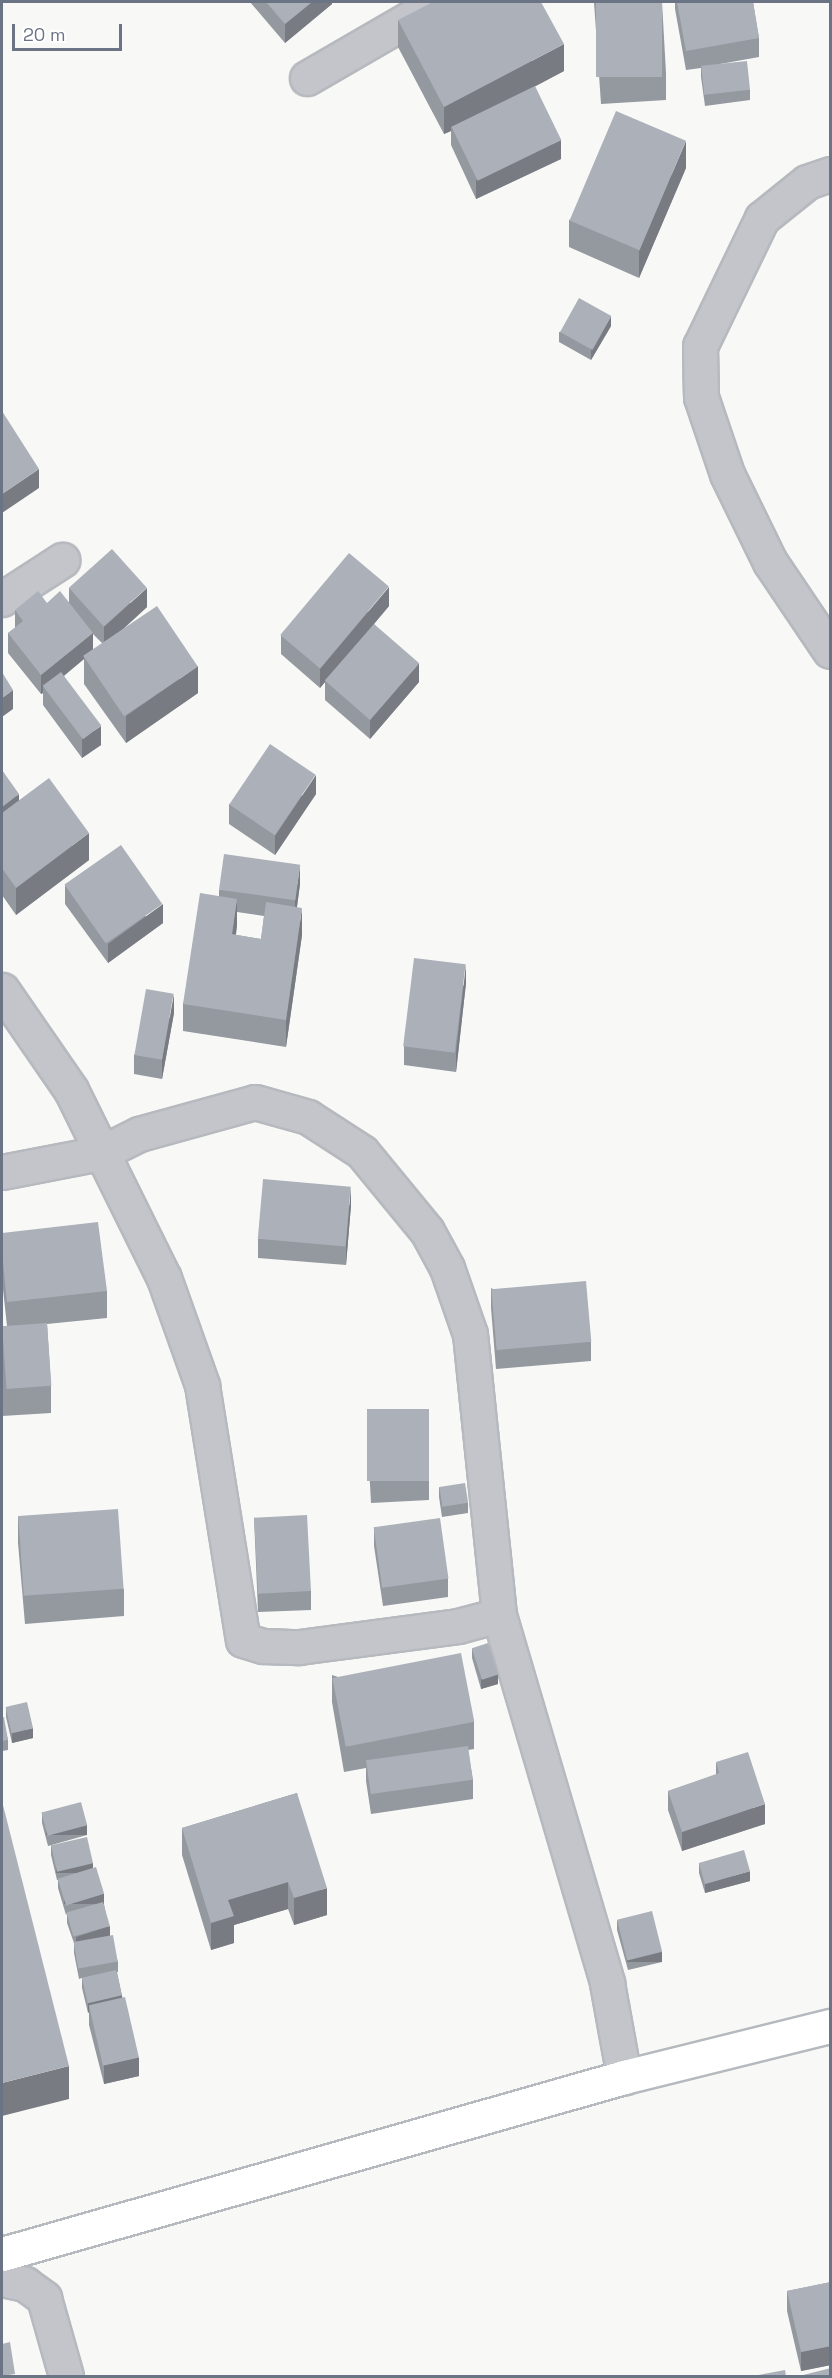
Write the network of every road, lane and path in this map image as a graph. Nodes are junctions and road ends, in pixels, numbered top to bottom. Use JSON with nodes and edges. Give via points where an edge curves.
{"nodes":[{"id":1,"x":438,"y":2,"type":"edge"},
{"id":2,"x":307,"y":78,"type":"dead end"},
{"id":3,"x":831,"y":174,"type":"edge"},
{"id":4,"x":62,"y":560,"type":"dead end"},
{"id":5,"x":2,"y":599,"type":"edge"},
{"id":6,"x":831,"y":651,"type":"edge"},
{"id":7,"x":2,"y":990,"type":"edge"},
{"id":8,"x":101,"y":1153,"type":"junction"},
{"id":9,"x":2,"y":1173,"type":"edge"},
{"id":10,"x":499,"y":1615,"type":"junction"},
{"id":11,"x":831,"y":2026,"type":"edge"},
{"id":12,"x":624,"y":2077,"type":"junction"},
{"id":13,"x":2,"y":2254,"type":"edge"},
{"id":14,"x":2,"y":2279,"type":"edge"},
{"id":15,"x":66,"y":2376,"type":"edge"}],
"edges":[{"from":1,"to":2,"type":"street"},
{"from":3,"to":6,"type":"street","via":[[807,182],[762,218],[700,346],[701,397],[726,474],[770,562]]},
{"from":4,"to":5,"type":"street"},
{"from":7,"to":8,"type":"street","via":[[71,1090]]},
{"from":8,"to":9,"type":"street"},
{"from":8,"to":10,"type":"street","via":[[164,1278],[202,1385],[243,1640],[263,1646],[299,1647],[458,1626]]},
{"from":8,"to":10,"type":"street","via":[[139,1134],[255,1102],[308,1117],[368,1159],[427,1231],[447,1268],[470,1334]]},
{"from":10,"to":12,"type":"street","via":[[607,1983]]},
{"from":11,"to":12,"type":"main road"},
{"from":12,"to":13,"type":"main road"},
{"from":14,"to":15,"type":"street","via":[[26,2284],[44,2298]]}]}
